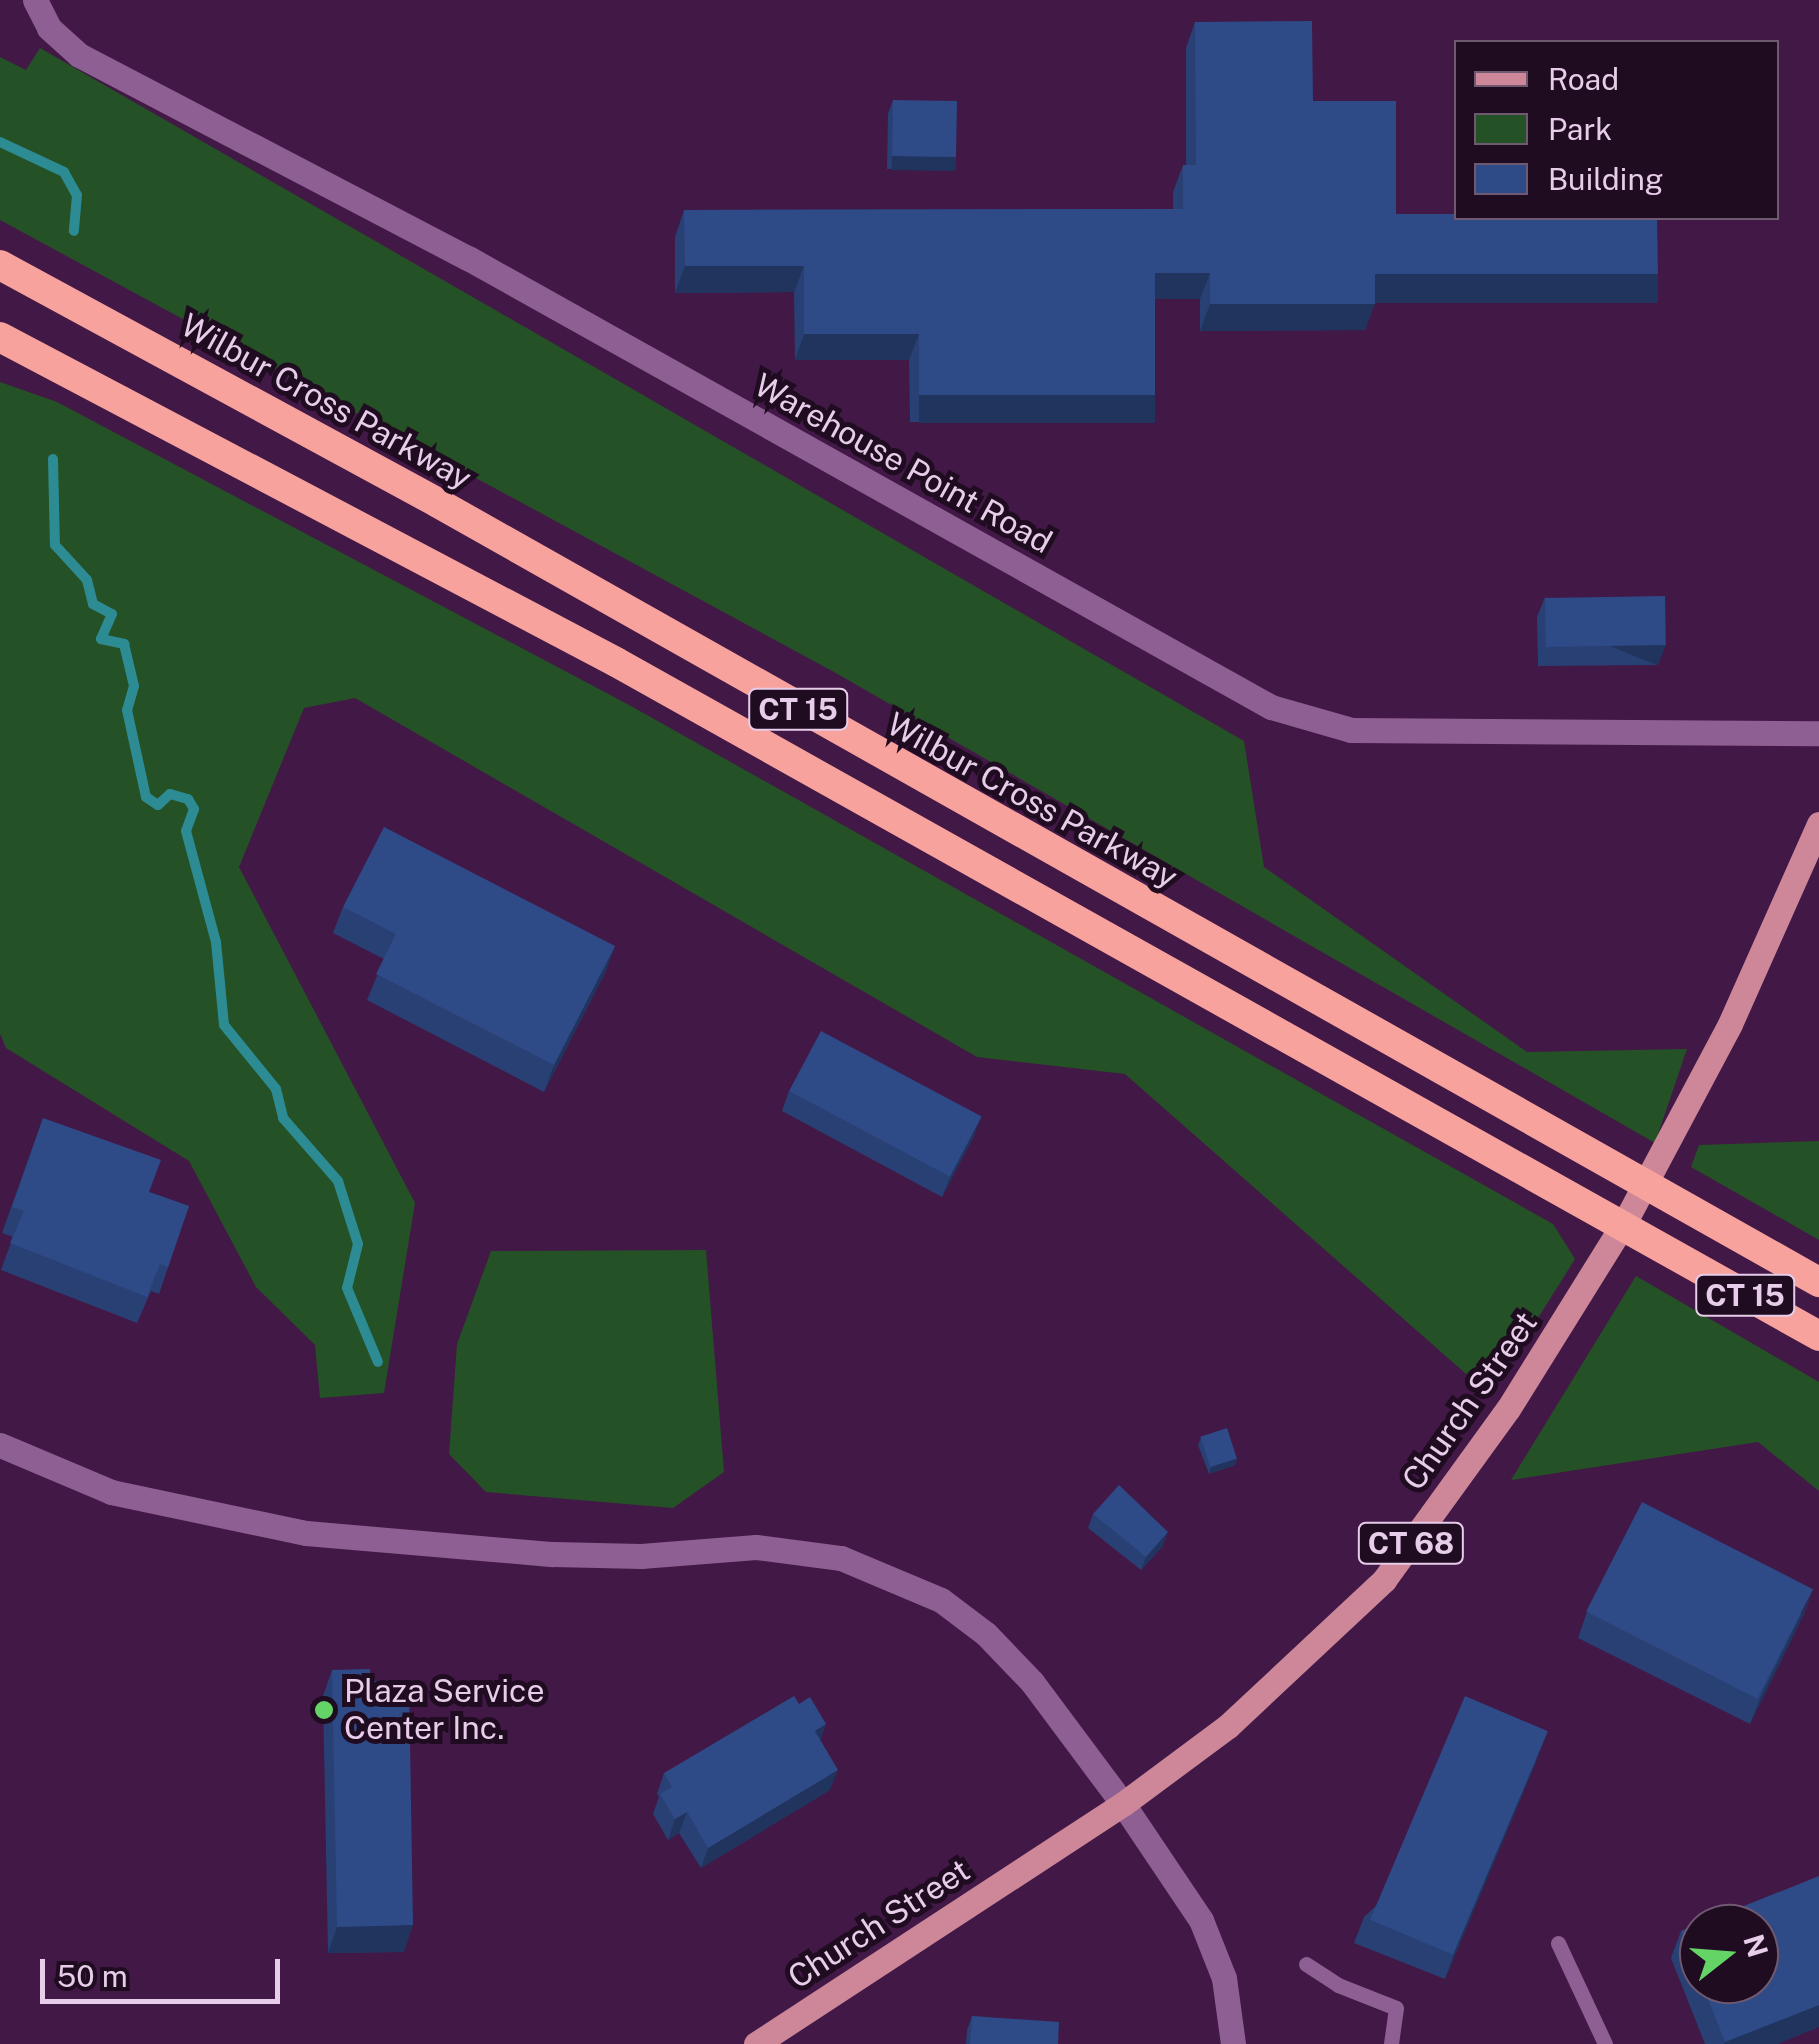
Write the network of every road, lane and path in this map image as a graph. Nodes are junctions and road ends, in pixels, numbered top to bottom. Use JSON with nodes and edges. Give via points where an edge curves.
{"nodes":[{"id":1,"x":35,"y":0,"type":"edge"},
{"id":2,"x":0,"y":265,"type":"edge"},
{"id":3,"x":0,"y":337,"type":"edge"},
{"id":4,"x":1819,"y":733,"type":"edge"},
{"id":5,"x":1819,"y":824,"type":"edge"},
{"id":6,"x":1819,"y":1282,"type":"edge"},
{"id":7,"x":1819,"y":1336,"type":"edge"},
{"id":8,"x":0,"y":1445,"type":"edge"},
{"id":9,"x":1124,"y":1804,"type":"junction"},
{"id":10,"x":1558,"y":1942,"type":"dead end"},
{"id":11,"x":1306,"y":1964,"type":"dead end"},
{"id":12,"x":756,"y":2044,"type":"edge"},
{"id":13,"x":1234,"y":2044,"type":"edge"},
{"id":14,"x":1391,"y":2044,"type":"edge"},
{"id":15,"x":1605,"y":2044,"type":"edge"}],
"edges":[{"from":1,"to":4,"type":"street","name":"Warehouse Point Road","via":[[49,28],[79,55],[468,258],[1271,707],[1351,730]]},
{"from":2,"to":6,"type":"highway","name":"Wilbur Cross Parkway","number":"CT 15","via":[[421,494]]},
{"from":3,"to":7,"type":"highway","number":"CT 15","via":[[616,662]]},
{"from":5,"to":9,"type":"main road","name":"Church Street","number":"CT 68","via":[[1787,906],[1680,1121],[1508,1408],[1384,1580],[1228,1726]]},
{"from":8,"to":9,"type":"street","via":[[111,1492],[306,1533],[553,1554],[642,1556],[756,1546],[841,1558],[942,1600],[986,1634],[1032,1682]]},
{"from":9,"to":12,"type":"main road","name":"Church Street","number":"CT 68"},
{"from":9,"to":13,"type":"street","via":[[1201,1920],[1224,1978]]},
{"from":10,"to":15,"type":"lane"},
{"from":11,"to":14,"type":"lane","via":[[1396,2008]]}]}
